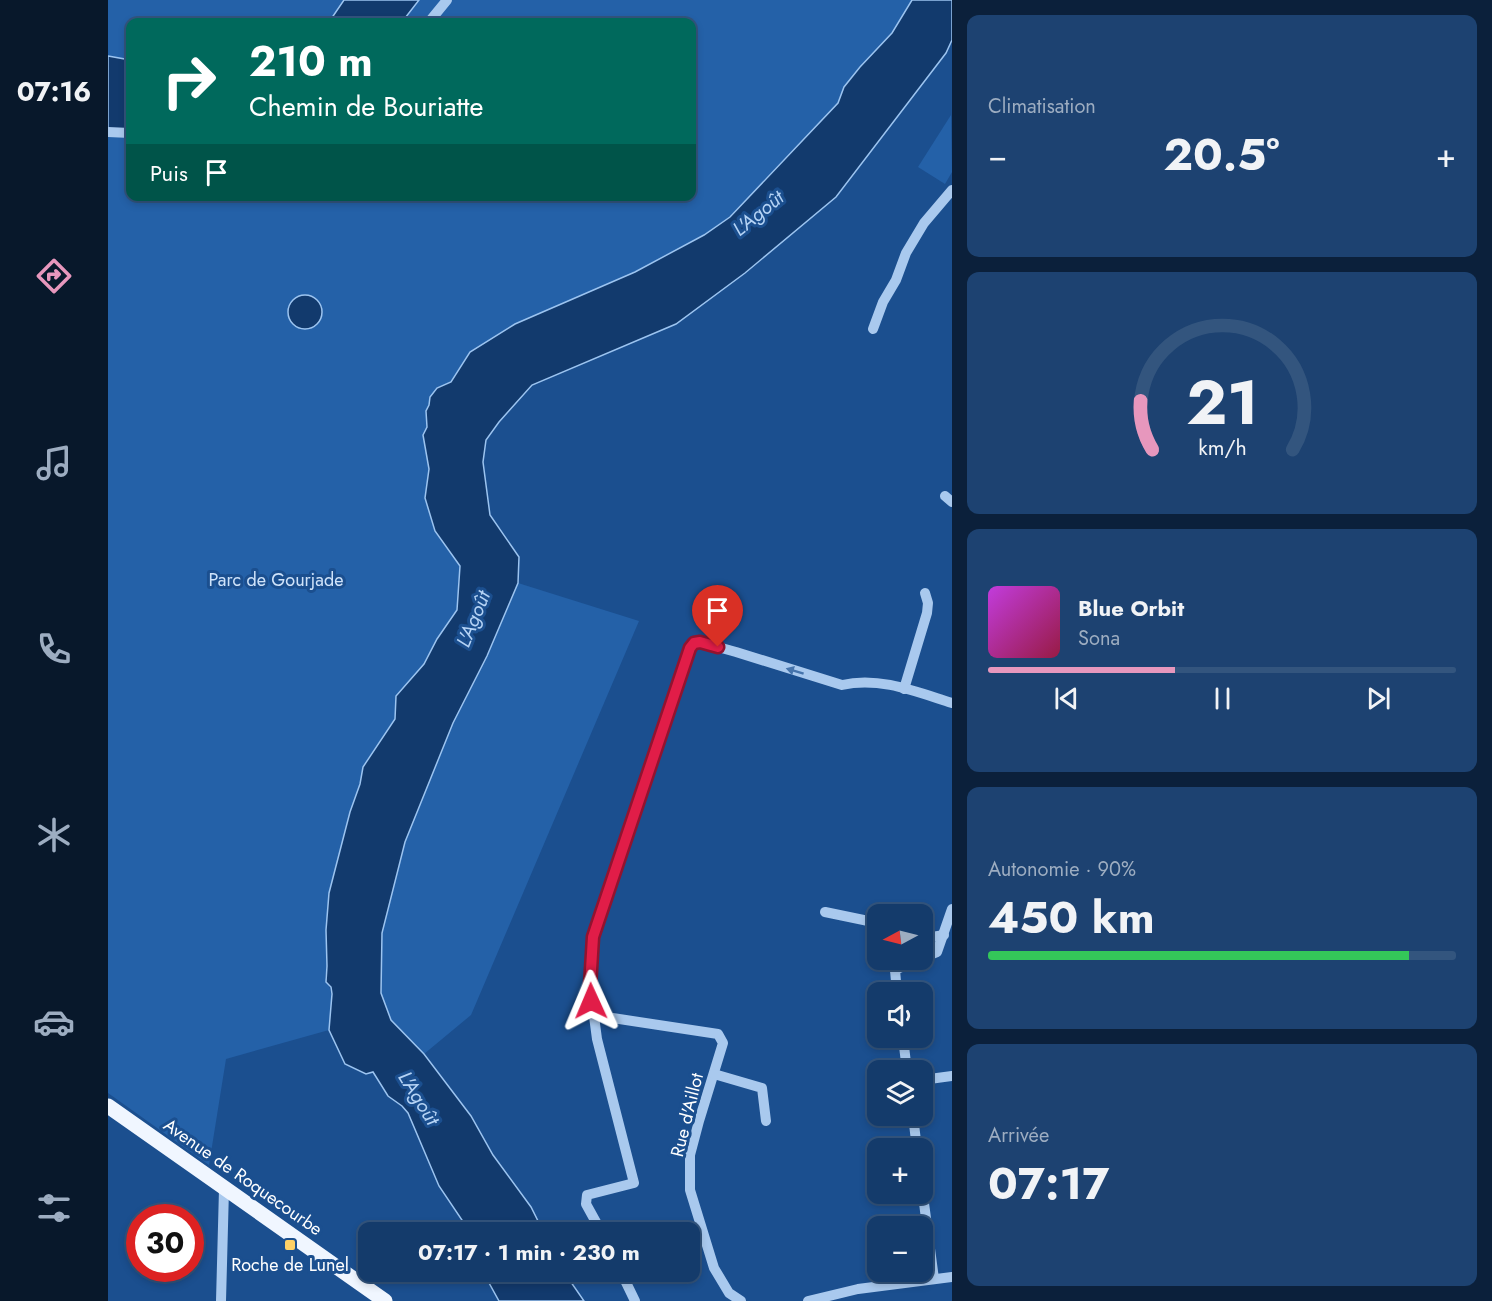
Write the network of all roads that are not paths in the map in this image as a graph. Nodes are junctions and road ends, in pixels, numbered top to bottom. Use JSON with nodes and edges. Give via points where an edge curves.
{"nodes":[{"id":1,"x":447,"y":0,"type":"edge"},
{"id":2,"x":432,"y":18,"type":"edge"},
{"id":3,"x":108,"y":132,"type":"edge"},
{"id":4,"x":126,"y":133,"type":"edge"},
{"id":5,"x":952,"y":190,"type":"edge"},
{"id":6,"x":873,"y":329,"type":"dead end"},
{"id":7,"x":925,"y":593,"type":"dead end"},
{"id":8,"x":904,"y":689,"type":"junction"},
{"id":9,"x":952,"y":703,"type":"edge"},
{"id":10,"x":952,"y":909,"type":"edge"},
{"id":11,"x":825,"y":912,"type":"dead end"},
{"id":12,"x":867,"y":921,"type":"edge"},
{"id":13,"x":944,"y":934,"type":"junction"},
{"id":14,"x":933,"y":937,"type":"edge"},
{"id":15,"x":933,"y":954,"type":"edge"},
{"id":16,"x":593,"y":1015,"type":"junction"},
{"id":17,"x":714,"y":1074,"type":"junction"},
{"id":18,"x":952,"y":1076,"type":"edge"},
{"id":19,"x":933,"y":1079,"type":"edge"},
{"id":20,"x":108,"y":1106,"type":"edge"},
{"id":21,"x":766,"y":1121,"type":"dead end"},
{"id":22,"x":224,"y":1189,"type":"junction"},
{"id":23,"x":924,"y":1204,"type":"edge"},
{"id":24,"x":596,"y":1222,"type":"edge"},
{"id":25,"x":952,"y":1277,"type":"edge"},
{"id":26,"x":934,"y":1279,"type":"junction"},
{"id":27,"x":626,"y":1282,"type":"edge"},
{"id":28,"x":859,"y":1295,"type":"edge"},
{"id":29,"x":221,"y":1301,"type":"edge"},
{"id":30,"x":385,"y":1301,"type":"edge"},
{"id":31,"x":635,"y":1301,"type":"edge"},
{"id":32,"x":741,"y":1301,"type":"edge"},
{"id":33,"x":808,"y":1301,"type":"edge"}],
"edges":[{"from":1,"to":2,"type":"street"},
{"from":3,"to":4,"type":"street"},
{"from":5,"to":6,"type":"street","via":[[924,223],[906,253]]},
{"from":7,"to":8,"type":"street","via":[[927,613]]},
{"from":8,"to":9,"type":"street"},
{"from":8,"to":16,"type":"street","one_way":true,"via":[[874,682],[842,685],[694,643],[593,937]]},
{"from":10,"to":13,"type":"street"},
{"from":11,"to":12,"type":"street"},
{"from":13,"to":14,"type":"street"},
{"from":13,"to":15,"type":"street"},
{"from":16,"to":17,"type":"street","name":"Rue d'Aillot","via":[[718,1034],[723,1043]]},
{"from":16,"to":24,"type":"street","via":[[634,1182],[587,1195],[586,1204]]},
{"from":17,"to":21,"type":"street","via":[[762,1088]]},
{"from":17,"to":32,"type":"street","name":"Rue d'Aillot","via":[[690,1155],[690,1190],[714,1268],[729,1293]]},
{"from":18,"to":19,"type":"street"},
{"from":20,"to":22,"type":"main road","name":"Avenue de Roquecourbe"},
{"from":22,"to":29,"type":"street"},
{"from":22,"to":30,"type":"main road","name":"Avenue de Roquecourbe"},
{"from":23,"to":26,"type":"street"},
{"from":25,"to":26,"type":"street"},
{"from":26,"to":28,"type":"street"},
{"from":27,"to":31,"type":"street"},
{"from":28,"to":33,"type":"street"}]}
